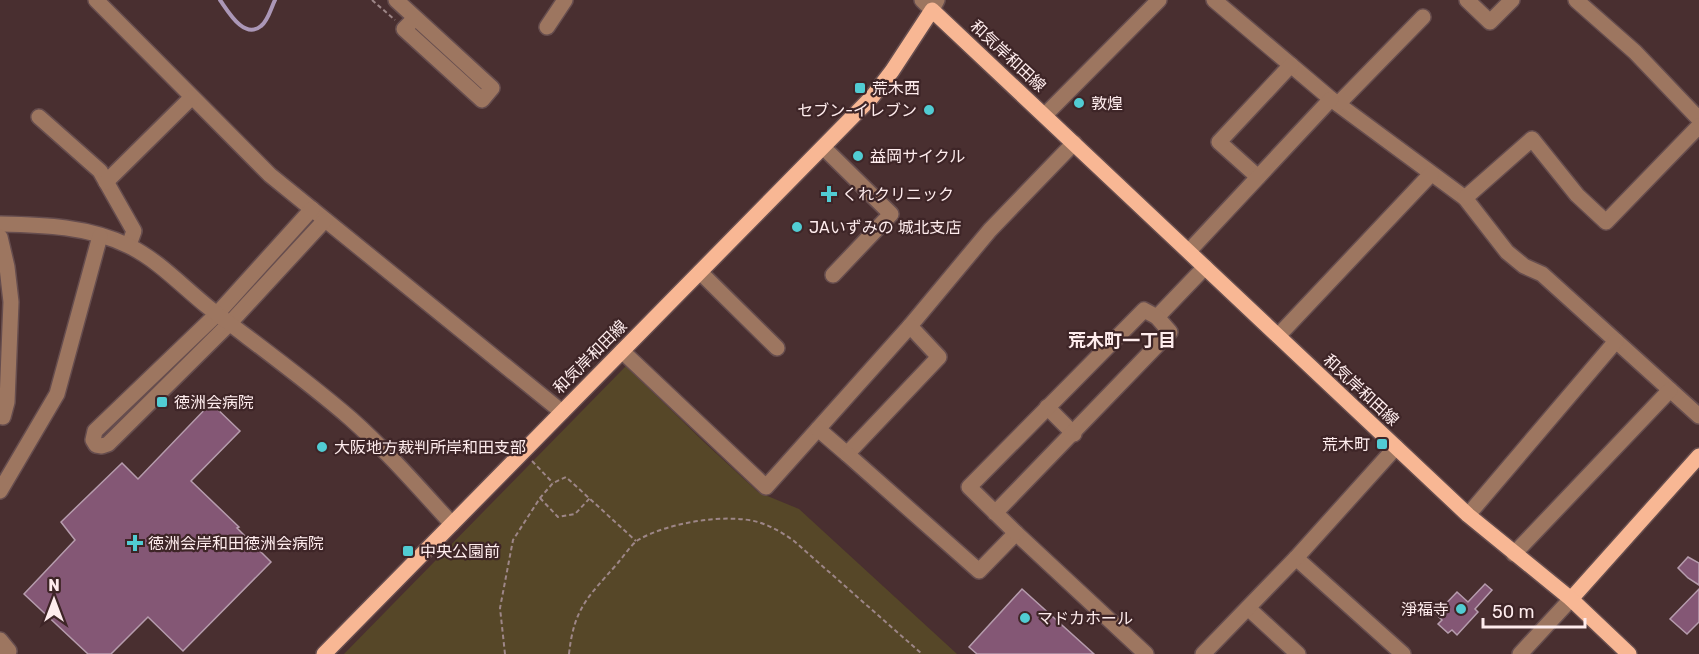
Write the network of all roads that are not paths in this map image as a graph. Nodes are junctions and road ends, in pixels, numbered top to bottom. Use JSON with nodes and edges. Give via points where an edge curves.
{"nodes":[{"id":1,"x":96,"y":0,"type":"edge"},
{"id":2,"x":396,"y":0,"type":"edge"},
{"id":3,"x":565,"y":0,"type":"edge"},
{"id":4,"x":1159,"y":0,"type":"edge"},
{"id":5,"x":1214,"y":0,"type":"edge"},
{"id":6,"x":1467,"y":0,"type":"edge"},
{"id":7,"x":1512,"y":0,"type":"edge"},
{"id":8,"x":1576,"y":0,"type":"edge"},
{"id":9,"x":930,"y":3,"type":"edge"},
{"id":10,"x":1423,"y":17,"type":"dead end"},
{"id":11,"x":410,"y":24,"type":"junction"},
{"id":12,"x":548,"y":27,"type":"dead end"},
{"id":13,"x":1291,"y":65,"type":"junction"},
{"id":14,"x":191,"y":98,"type":"junction"},
{"id":15,"x":1334,"y":101,"type":"junction"},
{"id":16,"x":1045,"y":115,"type":"junction"},
{"id":17,"x":39,"y":117,"type":"dead end"},
{"id":18,"x":1699,"y":119,"type":"edge"},
{"id":19,"x":1699,"y":126,"type":"edge"},
{"id":20,"x":1074,"y":143,"type":"junction"},
{"id":21,"x":824,"y":147,"type":"junction"},
{"id":22,"x":1431,"y":174,"type":"junction"},
{"id":23,"x":1258,"y":177,"type":"junction"},
{"id":24,"x":106,"y":182,"type":"junction"},
{"id":25,"x":1465,"y":198,"type":"junction"},
{"id":26,"x":312,"y":209,"type":"junction"},
{"id":27,"x":325,"y":220,"type":"junction"},
{"id":28,"x":0,"y":224,"type":"edge"},
{"id":29,"x":100,"y":236,"type":"junction"},
{"id":30,"x":0,"y":237,"type":"edge"},
{"id":31,"x":129,"y":245,"type":"junction"},
{"id":32,"x":1189,"y":251,"type":"junction"},
{"id":33,"x":1205,"y":267,"type":"junction"},
{"id":34,"x":700,"y":272,"type":"junction"},
{"id":35,"x":833,"y":275,"type":"dead end"},
{"id":36,"x":1157,"y":317,"type":"junction"},
{"id":37,"x":224,"y":318,"type":"junction"},
{"id":38,"x":910,"y":326,"type":"junction"},
{"id":39,"x":1278,"y":336,"type":"junction"},
{"id":40,"x":1616,"y":341,"type":"junction"},
{"id":41,"x":777,"y":348,"type":"dead end"},
{"id":42,"x":622,"y":351,"type":"junction"},
{"id":43,"x":1670,"y":390,"type":"junction"},
{"id":44,"x":1047,"y":407,"type":"junction"},
{"id":45,"x":562,"y":411,"type":"junction"},
{"id":46,"x":1699,"y":416,"type":"edge"},
{"id":47,"x":3,"y":417,"type":"dead end"},
{"id":48,"x":818,"y":429,"type":"junction"},
{"id":49,"x":1074,"y":434,"type":"junction"},
{"id":50,"x":1396,"y":447,"type":"junction"},
{"id":51,"x":847,"y":454,"type":"junction"},
{"id":52,"x":1699,"y":456,"type":"edge"},
{"id":53,"x":0,"y":491,"type":"edge"},
{"id":54,"x":995,"y":513,"type":"junction"},
{"id":55,"x":1468,"y":515,"type":"junction"},
{"id":56,"x":452,"y":524,"type":"junction"},
{"id":57,"x":1016,"y":533,"type":"junction"},
{"id":58,"x":1514,"y":554,"type":"junction"},
{"id":59,"x":1296,"y":558,"type":"junction"},
{"id":60,"x":1571,"y":599,"type":"junction"},
{"id":61,"x":1248,"y":608,"type":"junction"},
{"id":62,"x":0,"y":640,"type":"edge"},
{"id":63,"x":6,"y":654,"type":"edge"},
{"id":64,"x":324,"y":654,"type":"edge"},
{"id":65,"x":1146,"y":654,"type":"edge"},
{"id":66,"x":1203,"y":654,"type":"edge"},
{"id":67,"x":1298,"y":654,"type":"edge"},
{"id":68,"x":1403,"y":654,"type":"edge"},
{"id":69,"x":1520,"y":654,"type":"edge"},
{"id":70,"x":1629,"y":654,"type":"edge"}],
"edges":[{"from":1,"to":14,"type":"street"},
{"from":2,"to":11,"type":"street"},
{"from":3,"to":12,"type":"street"},
{"from":4,"to":16,"type":"street"},
{"from":5,"to":13,"type":"street"},
{"from":6,"to":7,"type":"street","via":[[1491,22]]},
{"from":8,"to":18,"type":"street","via":[[1635,52]]},
{"from":9,"to":16,"type":"main road","name":"和気岸和田線"},
{"from":9,"to":21,"type":"main road","name":"和気岸和田線","via":[[892,71]]},
{"from":10,"to":15,"type":"street"},
{"from":11,"to":11,"type":"street","via":[[492,88],[482,100]]},
{"from":13,"to":15,"type":"street"},
{"from":13,"to":23,"type":"street","via":[[1219,142]]},
{"from":14,"to":24,"type":"street"},
{"from":14,"to":26,"type":"street","via":[[270,175]]},
{"from":15,"to":22,"type":"street"},
{"from":15,"to":23,"type":"street"},
{"from":16,"to":20,"type":"main road","name":"和気岸和田線"},
{"from":17,"to":24,"type":"street","via":[[100,171]]},
{"from":19,"to":25,"type":"street","via":[[1606,222],[1577,195],[1532,139]]},
{"from":20,"to":32,"type":"main road","name":"和気岸和田線"},
{"from":20,"to":38,"type":"street","via":[[990,230]]},
{"from":21,"to":34,"type":"main road","name":"和気岸和田線"},
{"from":21,"to":35,"type":"street","via":[[891,214]]},
{"from":22,"to":25,"type":"street"},
{"from":22,"to":39,"type":"street"},
{"from":23,"to":32,"type":"street"},
{"from":24,"to":31,"type":"street","via":[[134,231]]},
{"from":25,"to":40,"type":"street","via":[[1507,252],[1542,274]]},
{"from":26,"to":27,"type":"street"},
{"from":26,"to":37,"type":"street"},
{"from":27,"to":37,"type":"street"},
{"from":27,"to":45,"type":"street"},
{"from":28,"to":29,"type":"street","via":[[76,227]]},
{"from":29,"to":31,"type":"street"},
{"from":29,"to":53,"type":"street","via":[[57,394]]},
{"from":30,"to":47,"type":"street","via":[[11,302]]},
{"from":31,"to":37,"type":"street"},
{"from":32,"to":33,"type":"main road","name":"和気岸和田線"},
{"from":33,"to":36,"type":"street"},
{"from":33,"to":39,"type":"main road","name":"和気岸和田線"},
{"from":34,"to":41,"type":"street"},
{"from":34,"to":42,"type":"main road","name":"和気岸和田線"},
{"from":36,"to":44,"type":"street","via":[[1144,310]]},
{"from":36,"to":49,"type":"street","via":[[1170,332]]},
{"from":37,"to":37,"type":"street","via":[[108,444],[96,445],[95,431]]},
{"from":37,"to":56,"type":"street","via":[[352,420]]},
{"from":38,"to":48,"type":"street"},
{"from":38,"to":51,"type":"street","via":[[939,357]]},
{"from":39,"to":50,"type":"main road","name":"和気岸和田線"},
{"from":40,"to":43,"type":"street"},
{"from":40,"to":55,"type":"street"},
{"from":42,"to":45,"type":"main road","name":"和気岸和田線"},
{"from":42,"to":48,"type":"street","via":[[766,487]]},
{"from":43,"to":46,"type":"street"},
{"from":43,"to":58,"type":"street"},
{"from":44,"to":49,"type":"street"},
{"from":44,"to":54,"type":"street","via":[[969,487]]},
{"from":45,"to":56,"type":"main road","name":"和気岸和田線"},
{"from":48,"to":51,"type":"street"},
{"from":49,"to":54,"type":"street"},
{"from":50,"to":55,"type":"main road","name":"和気岸和田線"},
{"from":50,"to":59,"type":"street"},
{"from":51,"to":57,"type":"street","via":[[980,571]]},
{"from":52,"to":60,"type":"main road"},
{"from":54,"to":57,"type":"street"},
{"from":55,"to":58,"type":"main road","name":"和気岸和田線"},
{"from":56,"to":64,"type":"main road","name":"和気岸和田線"},
{"from":57,"to":65,"type":"street"},
{"from":58,"to":60,"type":"main road","name":"和気岸和田線"},
{"from":59,"to":61,"type":"street"},
{"from":59,"to":68,"type":"street"},
{"from":60,"to":69,"type":"street"},
{"from":60,"to":70,"type":"main road","name":"和気岸和田線"},
{"from":61,"to":66,"type":"street"},
{"from":61,"to":67,"type":"street"},
{"from":62,"to":63,"type":"street","via":[[9,651]]}]}
